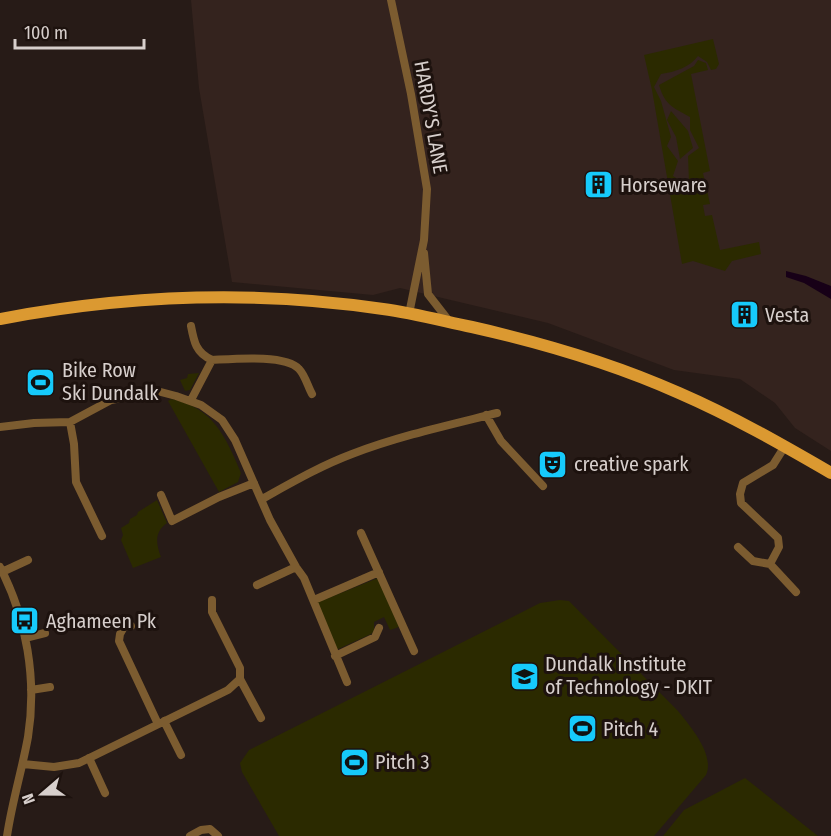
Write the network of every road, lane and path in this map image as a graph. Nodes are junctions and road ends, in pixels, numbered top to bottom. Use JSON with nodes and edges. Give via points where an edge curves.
{"nodes":[{"id":1,"x":391,"y":0,"type":"edge"},
{"id":2,"x":424,"y":240,"type":"junction"},
{"id":3,"x":408,"y":314,"type":"junction"},
{"id":4,"x":0,"y":319,"type":"edge"},
{"id":5,"x":450,"y":323,"type":"junction"},
{"id":6,"x":191,"y":326,"type":"dead end"},
{"id":7,"x":212,"y":360,"type":"junction"},
{"id":8,"x":312,"y":394,"type":"dead end"},
{"id":9,"x":190,"y":400,"type":"junction"},
{"id":10,"x":497,"y":413,"type":"dead end"},
{"id":11,"x":486,"y":416,"type":"junction"},
{"id":12,"x":70,"y":422,"type":"junction"},
{"id":13,"x":0,"y":428,"type":"edge"},
{"id":14,"x":785,"y":446,"type":"junction"},
{"id":15,"x":831,"y":473,"type":"edge"},
{"id":16,"x":254,"y":483,"type":"junction"},
{"id":17,"x":543,"y":486,"type":"dead end"},
{"id":18,"x":161,"y":495,"type":"dead end"},
{"id":19,"x":262,"y":500,"type":"junction"},
{"id":20,"x":361,"y":533,"type":"dead end"},
{"id":21,"x":102,"y":536,"type":"dead end"},
{"id":22,"x":738,"y":547,"type":"dead end"},
{"id":23,"x":28,"y":560,"type":"dead end"},
{"id":24,"x":770,"y":564,"type":"junction"},
{"id":25,"x":296,"y":567,"type":"junction"},
{"id":26,"x":1,"y":570,"type":"edge"},
{"id":27,"x":379,"y":572,"type":"junction"},
{"id":28,"x":257,"y":585,"type":"dead end"},
{"id":29,"x":796,"y":592,"type":"dead end"},
{"id":30,"x":212,"y":600,"type":"dead end"},
{"id":31,"x":314,"y":600,"type":"junction"},
{"id":32,"x":130,"y":626,"type":"dead end"},
{"id":33,"x":379,"y":628,"type":"dead end"},
{"id":34,"x":45,"y":633,"type":"dead end"},
{"id":35,"x":25,"y":638,"type":"junction"},
{"id":36,"x":414,"y":651,"type":"dead end"},
{"id":37,"x":335,"y":656,"type":"junction"},
{"id":38,"x":240,"y":679,"type":"junction"},
{"id":39,"x":347,"y":682,"type":"dead end"},
{"id":40,"x":50,"y":687,"type":"dead end"},
{"id":41,"x":31,"y":690,"type":"junction"},
{"id":42,"x":261,"y":718,"type":"dead end"},
{"id":43,"x":161,"y":722,"type":"junction"},
{"id":44,"x":181,"y":755,"type":"dead end"},
{"id":45,"x":89,"y":759,"type":"junction"},
{"id":46,"x":23,"y":764,"type":"junction"},
{"id":47,"x":105,"y":793,"type":"dead end"},
{"id":48,"x":8,"y":836,"type":"edge"},
{"id":49,"x":190,"y":836,"type":"edge"},
{"id":50,"x":218,"y":836,"type":"edge"}],
"edges":[{"from":1,"to":2,"type":"street","name":"HARDY'S LANE","via":[[424,163]]},
{"from":2,"to":3,"type":"street","name":"HARDY'S LANE"},
{"from":2,"to":5,"type":"street","name":"HARDY'S LANE","via":[[428,294]]},
{"from":3,"to":4,"type":"main road","via":[[328,302],[220,297],[113,302]]},
{"from":3,"to":5,"type":"main road"},
{"from":5,"to":14,"type":"main road","via":[[535,341],[602,363],[730,416]]},
{"from":6,"to":7,"type":"street","via":[[202,356]]},
{"from":7,"to":8,"type":"street","via":[[289,361],[299,369]]},
{"from":7,"to":9,"type":"street"},
{"from":9,"to":12,"type":"street","via":[[157,391],[134,395],[111,400]]},
{"from":9,"to":16,"type":"street","via":[[222,420]]},
{"from":10,"to":11,"type":"street"},
{"from":11,"to":17,"type":"street","via":[[501,441]]},
{"from":11,"to":19,"type":"street","via":[[352,454]]},
{"from":12,"to":13,"type":"street"},
{"from":12,"to":21,"type":"street","via":[[76,482]]},
{"from":14,"to":15,"type":"main road"},
{"from":14,"to":24,"type":"street","via":[[773,465],[741,488],[741,503],[778,538],[779,547]]},
{"from":16,"to":18,"type":"street","via":[[172,521]]},
{"from":16,"to":19,"type":"street"},
{"from":19,"to":25,"type":"street"},
{"from":20,"to":27,"type":"street"},
{"from":22,"to":24,"type":"street","via":[[753,561]]},
{"from":23,"to":26,"type":"street"},
{"from":24,"to":29,"type":"street"},
{"from":25,"to":28,"type":"street"},
{"from":25,"to":31,"type":"street"},
{"from":26,"to":35,"type":"street"},
{"from":27,"to":31,"type":"street"},
{"from":27,"to":36,"type":"street"},
{"from":30,"to":38,"type":"street","via":[[212,612],[240,668]]},
{"from":31,"to":37,"type":"street"},
{"from":32,"to":43,"type":"street","via":[[124,627],[119,641]]},
{"from":33,"to":37,"type":"street","via":[[375,637]]},
{"from":34,"to":35,"type":"street"},
{"from":35,"to":41,"type":"street"},
{"from":37,"to":39,"type":"street"},
{"from":38,"to":42,"type":"street"},
{"from":38,"to":43,"type":"street","via":[[234,686]]},
{"from":40,"to":41,"type":"street"},
{"from":41,"to":46,"type":"street"},
{"from":43,"to":44,"type":"street"},
{"from":43,"to":45,"type":"street"},
{"from":45,"to":46,"type":"street","via":[[71,766]]},
{"from":45,"to":47,"type":"street"},
{"from":46,"to":48,"type":"street"},
{"from":49,"to":50,"type":"street","via":[[210,829]]}]}
